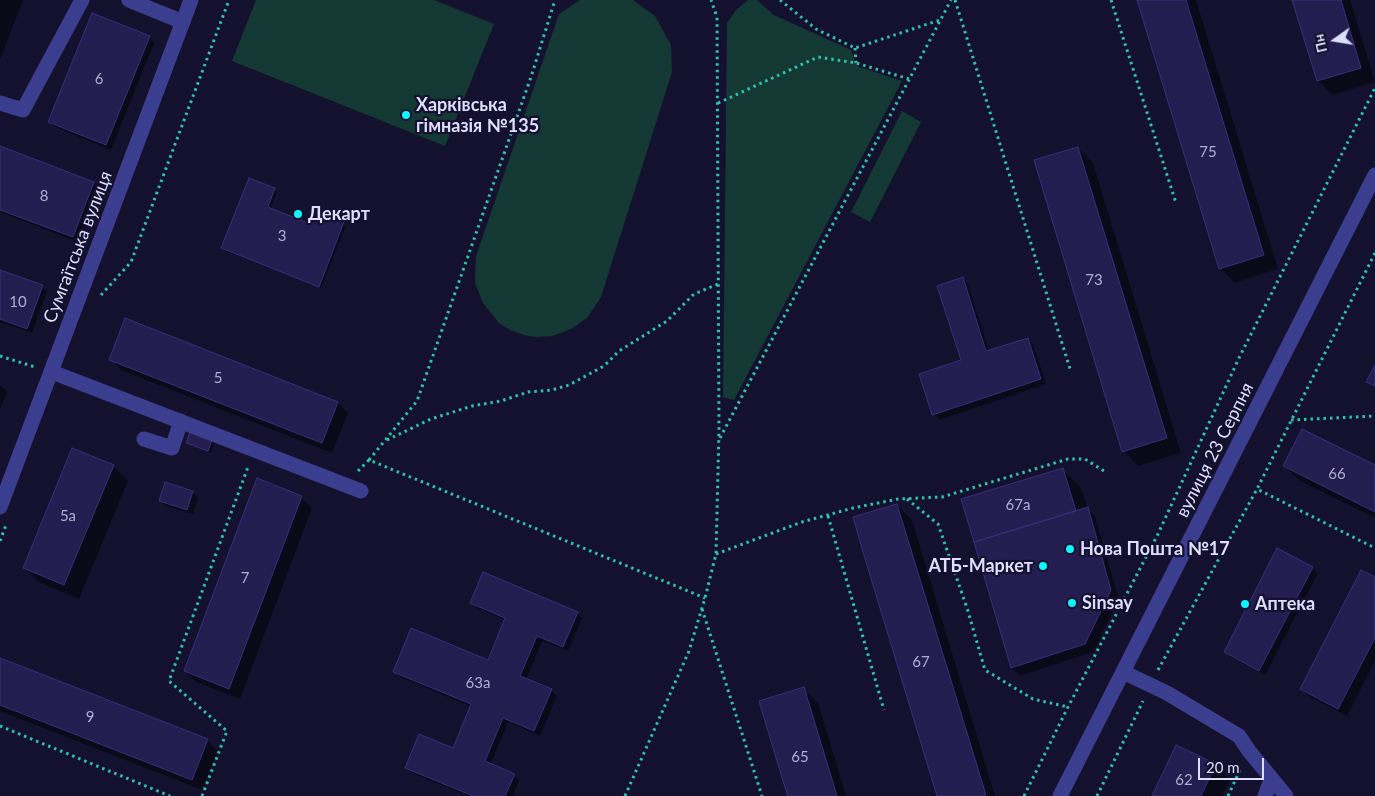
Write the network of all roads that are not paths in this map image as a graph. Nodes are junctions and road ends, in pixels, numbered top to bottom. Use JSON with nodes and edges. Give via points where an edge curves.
{"nodes":[{"id":1,"x":82,"y":0,"type":"edge"},
{"id":2,"x":129,"y":0,"type":"edge"},
{"id":3,"x":191,"y":0,"type":"edge"},
{"id":4,"x":183,"y":22,"type":"junction"},
{"id":5,"x":0,"y":103,"type":"edge"},
{"id":6,"x":1375,"y":175,"type":"edge"},
{"id":7,"x":52,"y":372,"type":"junction"},
{"id":8,"x":181,"y":420,"type":"junction"},
{"id":9,"x":144,"y":439,"type":"dead end"},
{"id":10,"x":361,"y":491,"type":"dead end"},
{"id":11,"x":0,"y":507,"type":"edge"},
{"id":12,"x":1123,"y":672,"type":"junction"},
{"id":13,"x":1271,"y":780,"type":"junction"},
{"id":14,"x":1060,"y":796,"type":"edge"},
{"id":15,"x":1265,"y":796,"type":"edge"},
{"id":16,"x":1286,"y":796,"type":"edge"}],
"edges":[{"from":1,"to":5,"type":"street","via":[[22,110]]},
{"from":2,"to":4,"type":"street"},
{"from":3,"to":4,"type":"street","name":"Сумгаїтська вулиця"},
{"from":4,"to":7,"type":"street","name":"Сумгаїтська вулиця"},
{"from":6,"to":12,"type":"street","name":"вулиця 23 Серпня"},
{"from":7,"to":8,"type":"street"},
{"from":7,"to":11,"type":"street","name":"Сумгаїтська вулиця"},
{"from":8,"to":9,"type":"street","via":[[172,448]]},
{"from":8,"to":10,"type":"street"},
{"from":12,"to":13,"type":"street","via":[[1239,736]]},
{"from":12,"to":14,"type":"street","name":"вулиця 23 Серпня"},
{"from":13,"to":15,"type":"street"},
{"from":13,"to":16,"type":"street"}]}
